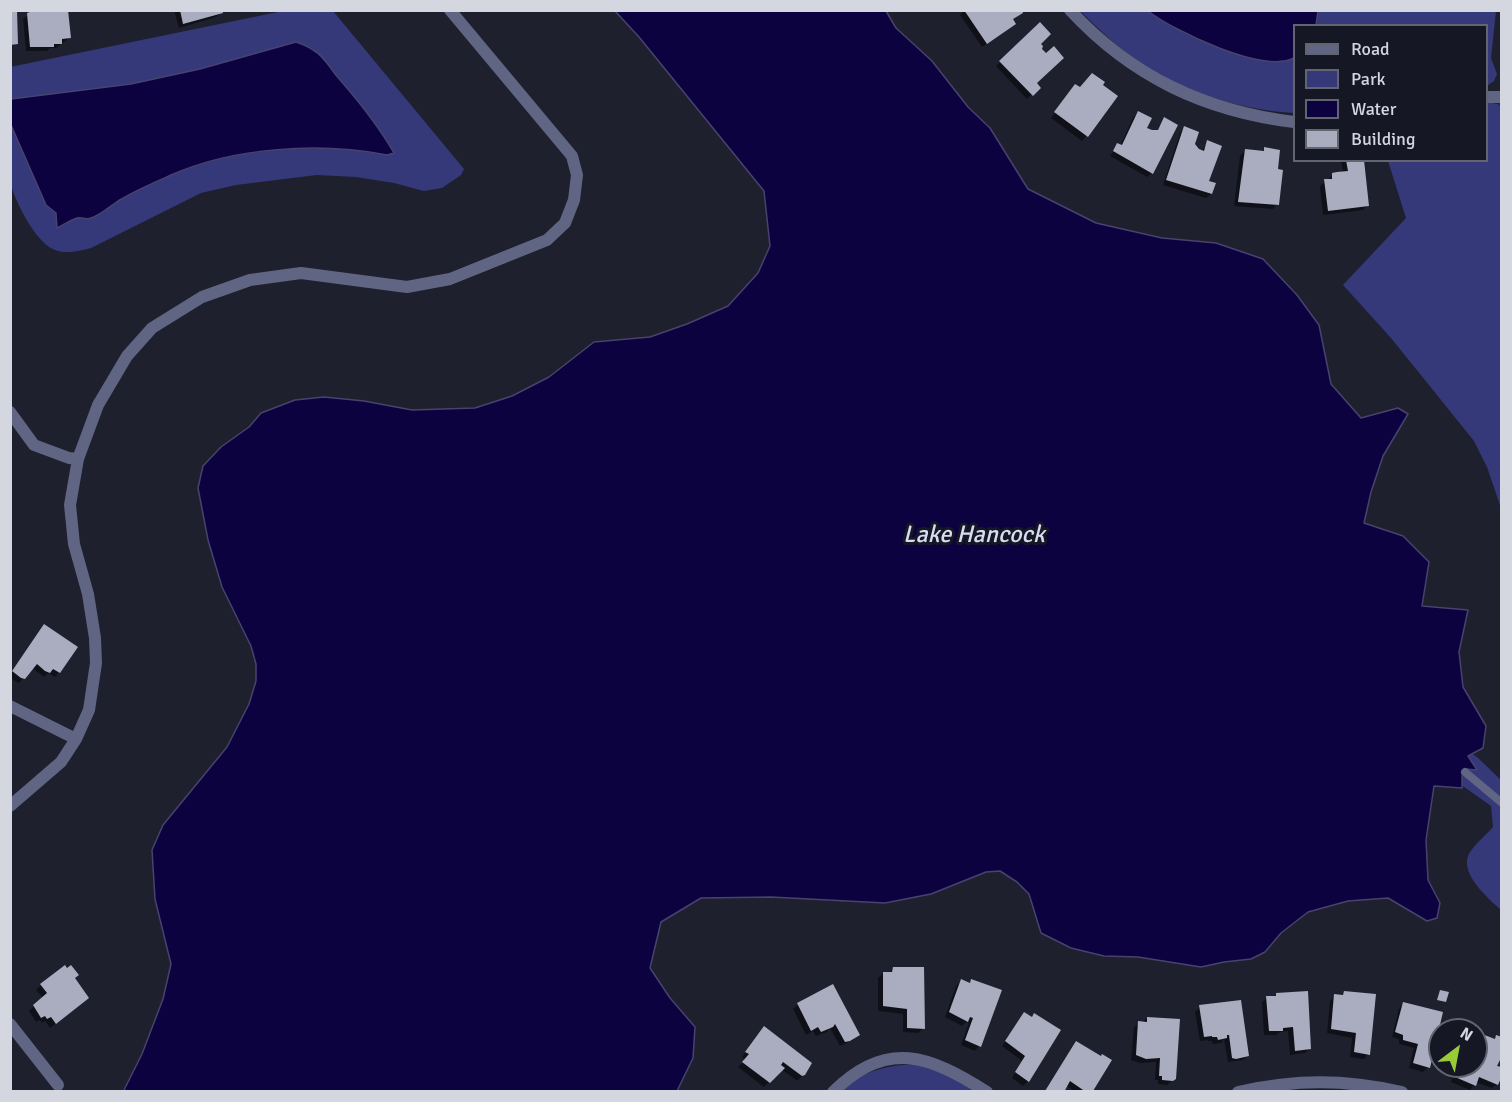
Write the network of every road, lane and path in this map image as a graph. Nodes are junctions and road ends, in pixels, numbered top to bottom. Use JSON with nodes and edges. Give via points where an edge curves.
{"nodes":[{"id":1,"x":450,"y":10,"type":"edge"},
{"id":2,"x":1070,"y":10,"type":"edge"},
{"id":3,"x":1293,"y":122,"type":"edge"},
{"id":4,"x":10,"y":412,"type":"edge"},
{"id":5,"x":78,"y":459,"type":"junction"},
{"id":6,"x":10,"y":705,"type":"edge"},
{"id":7,"x":76,"y":739,"type":"junction"},
{"id":8,"x":1465,"y":772,"type":"dead end"},
{"id":9,"x":1502,"y":803,"type":"edge"},
{"id":10,"x":10,"y":806,"type":"edge"},
{"id":11,"x":10,"y":1024,"type":"edge"},
{"id":12,"x":58,"y":1085,"type":"dead end"},
{"id":13,"x":833,"y":1092,"type":"edge"},
{"id":14,"x":987,"y":1092,"type":"edge"},
{"id":15,"x":1238,"y":1092,"type":"edge"},
{"id":16,"x":1402,"y":1092,"type":"edge"}],
"edges":[{"from":1,"to":5,"type":"street","via":[[572,156],[577,175],[565,223],[546,240],[450,279],[407,286],[301,273],[250,280],[202,297],[152,328],[127,356],[98,405]]},
{"from":2,"to":3,"type":"street","via":[[1114,52],[1174,89],[1241,114]]},
{"from":4,"to":5,"type":"street","via":[[34,445]]},
{"from":5,"to":7,"type":"street","via":[[70,505],[74,544],[88,594],[96,663],[89,710]]},
{"from":6,"to":7,"type":"street"},
{"from":7,"to":10,"type":"street","via":[[61,762]]},
{"from":8,"to":9,"type":"lane"},
{"from":11,"to":12,"type":"street"},
{"from":13,"to":14,"type":"street","via":[[864,1068],[902,1058],[939,1064]]},
{"from":15,"to":16,"type":"street","via":[[1277,1084],[1340,1082]]}]}
